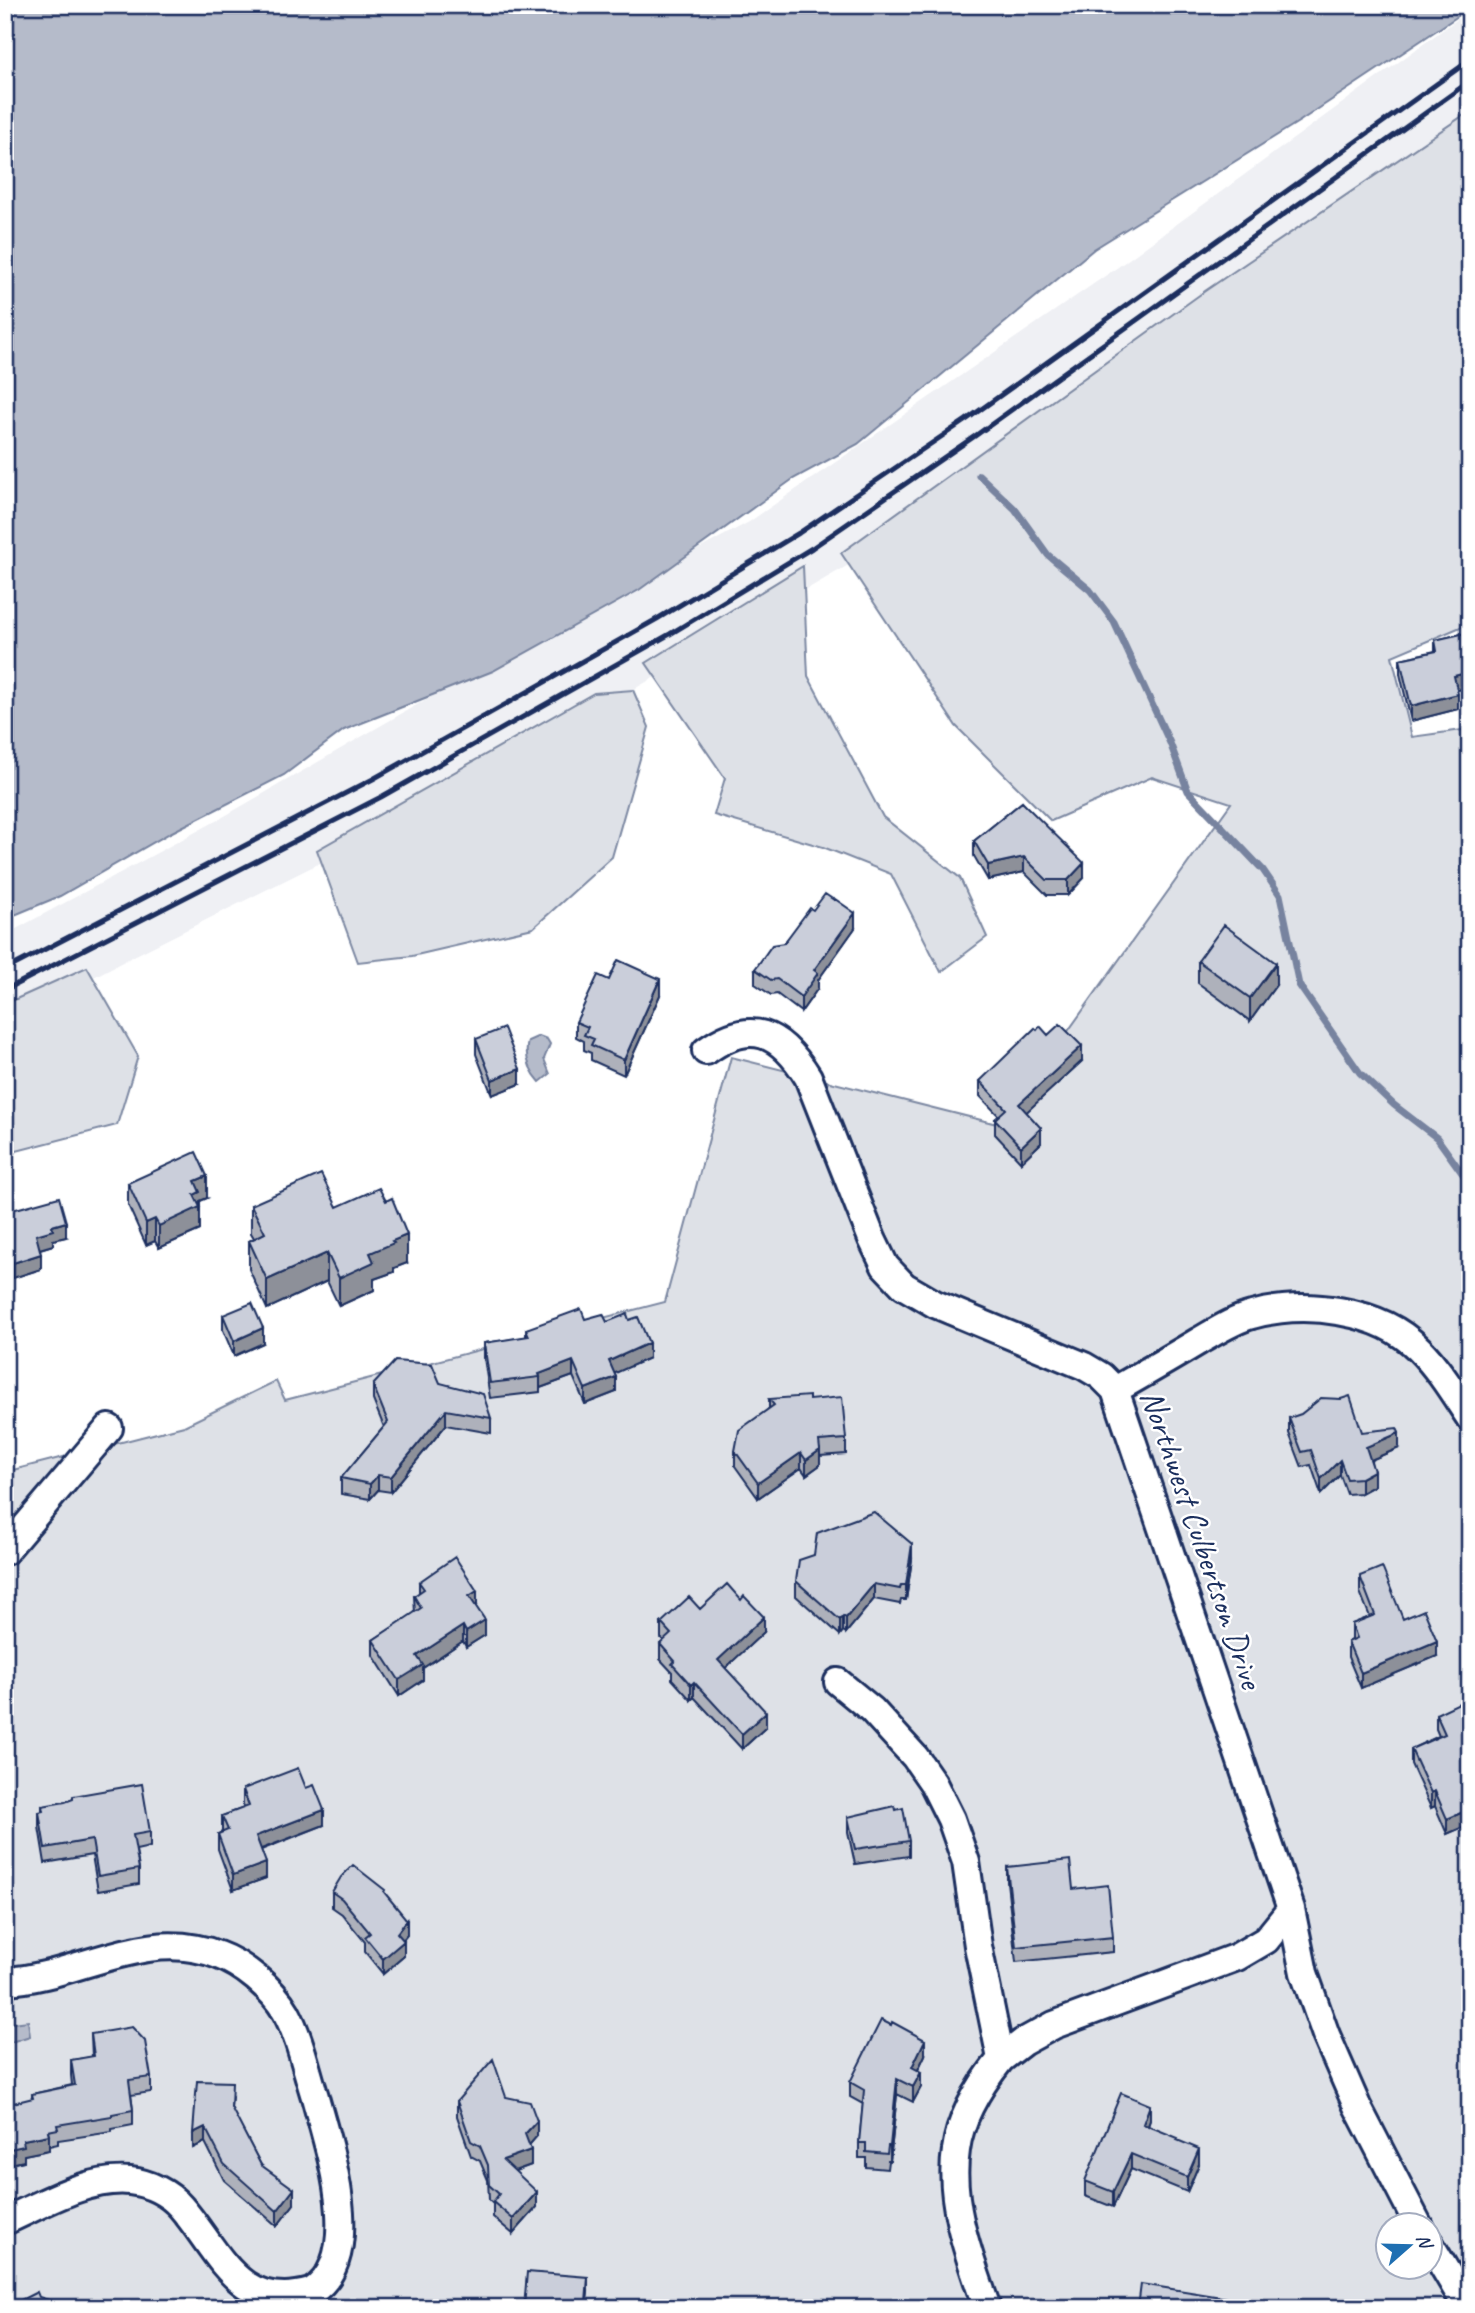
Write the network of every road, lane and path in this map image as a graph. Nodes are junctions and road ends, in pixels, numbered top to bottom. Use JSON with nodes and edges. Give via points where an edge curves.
{"nodes":[{"id":1,"x":706,"y":1051,"type":"dead end"},
{"id":2,"x":1115,"y":1390,"type":"junction"},
{"id":3,"x":1470,"y":1418,"type":"edge"},
{"id":4,"x":109,"y":1428,"type":"dead end"},
{"id":5,"x":5,"y":1551,"type":"edge"},
{"id":6,"x":838,"y":1682,"type":"dead end"},
{"id":7,"x":1291,"y":1909,"type":"junction"},
{"id":8,"x":5,"y":1981,"type":"edge"},
{"id":9,"x":1001,"y":2059,"type":"junction"},
{"id":10,"x":1412,"y":2212,"type":"edge"},
{"id":11,"x":5,"y":2221,"type":"edge"},
{"id":12,"x":1444,"y":2265,"type":"edge"},
{"id":13,"x":1466,"y":2297,"type":"edge"},
{"id":14,"x":987,"y":2308,"type":"edge"}],
"edges":[{"from":1,"to":2,"type":"street","name":"Northwest Culbertson Drive","via":[[722,1039],[760,1032],[794,1055],[808,1077],[885,1266],[904,1286],[935,1304],[1084,1366]]},
{"from":2,"to":3,"type":"street","via":[[1251,1315],[1319,1309],[1354,1314],[1398,1333],[1444,1378]]},
{"from":2,"to":7,"type":"street","name":"Northwest Culbertson Drive"},
{"from":4,"to":5,"type":"street"},
{"from":6,"to":9,"type":"street","via":[[872,1710],[915,1757],[951,1819],[966,1862]]},
{"from":7,"to":9,"type":"street","via":[[1266,1940],[1237,1957],[1054,2025]]},
{"from":7,"to":10,"type":"street","name":"Northwest Culbertson Drive","via":[[1304,1973],[1326,2035]]},
{"from":8,"to":11,"type":"street","via":[[163,1947],[209,1952],[237,1964],[277,2000],[296,2037],[332,2162],[340,2225],[334,2263],[322,2284],[299,2298],[274,2304],[247,2297],[232,2285],[180,2205],[147,2185],[130,2181],[86,2186]]},
{"from":9,"to":14,"type":"street","via":[[969,2111],[956,2149],[955,2188],[961,2220]]},
{"from":12,"to":13,"type":"street"}]}
